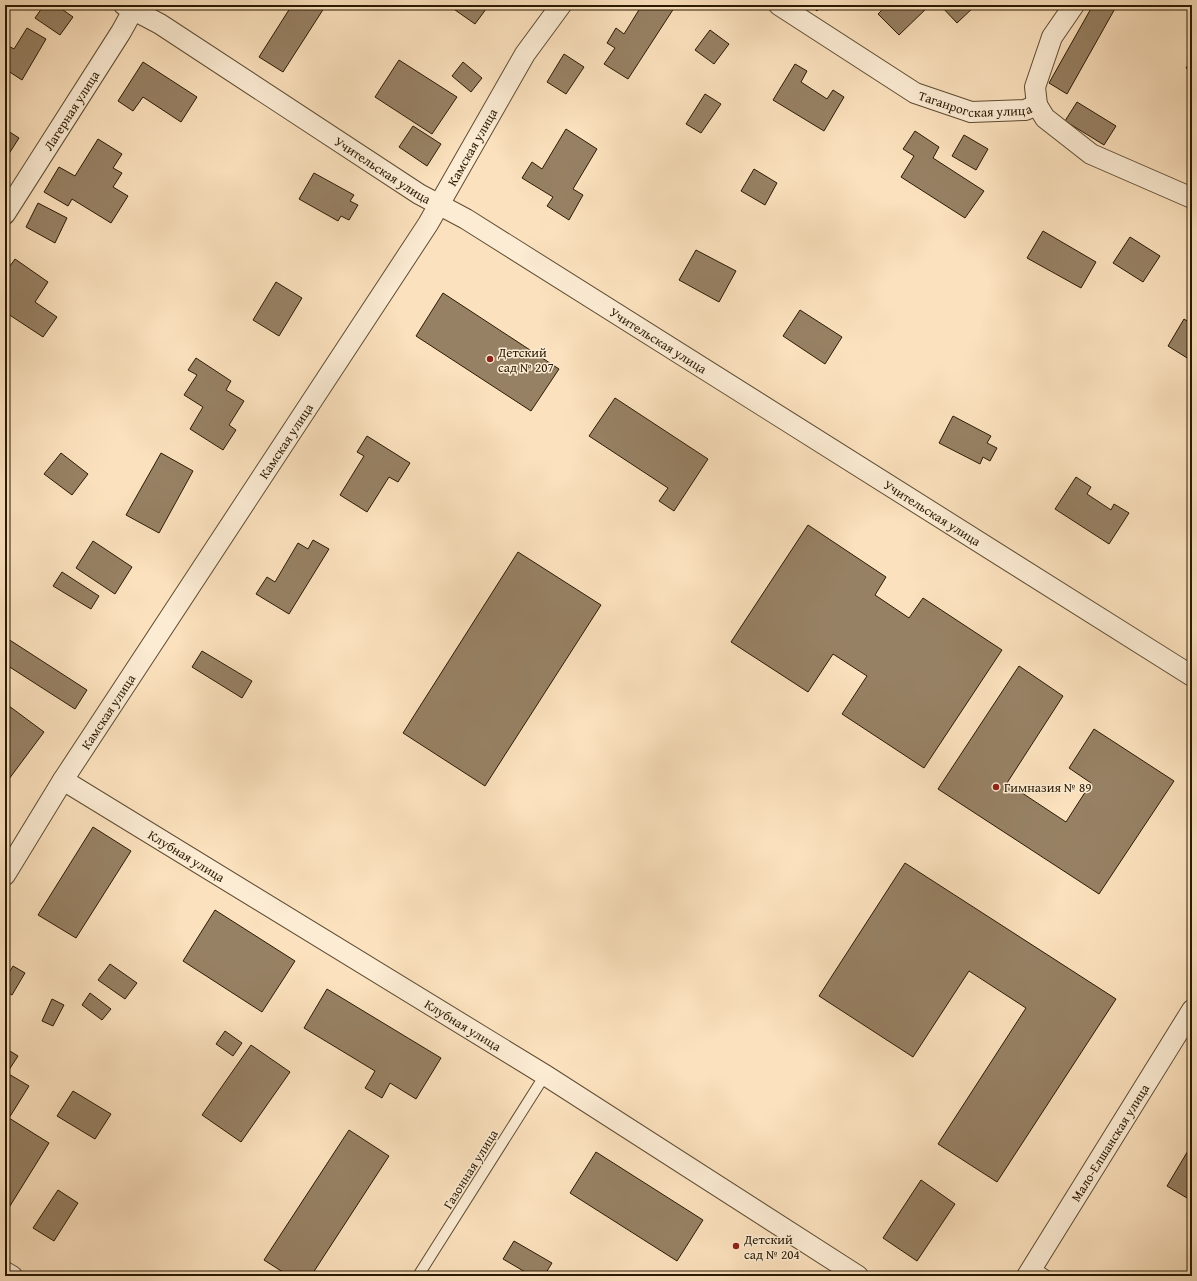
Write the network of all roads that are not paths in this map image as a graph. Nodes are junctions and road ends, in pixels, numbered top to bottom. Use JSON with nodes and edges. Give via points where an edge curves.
{"nodes":[{"id":1,"x":561,"y":5,"type":"edge"},
{"id":2,"x":779,"y":5,"type":"edge"},
{"id":3,"x":1074,"y":5,"type":"edge"},
{"id":4,"x":131,"y":6,"type":"edge"},
{"id":5,"x":1037,"y":105,"type":"junction"},
{"id":6,"x":1192,"y":198,"type":"edge"},
{"id":7,"x":439,"y":205,"type":"junction"},
{"id":8,"x":5,"y":214,"type":"edge"},
{"id":9,"x":1192,"y":676,"type":"edge"},
{"id":10,"x":63,"y":780,"type":"junction"},
{"id":11,"x":5,"y":874,"type":"edge"},
{"id":12,"x":1192,"y":1010,"type":"edge"},
{"id":13,"x":545,"y":1075,"type":"junction"},
{"id":14,"x":5,"y":1272,"type":"edge"},
{"id":15,"x":1035,"y":1273,"type":"edge"},
{"id":16,"x":12,"y":1276,"type":"edge"},
{"id":17,"x":418,"y":1276,"type":"edge"},
{"id":18,"x":858,"y":1276,"type":"edge"}],
"edges":[{"from":1,"to":7,"type":"street","name":"Камская улица","via":[[525,54]]},
{"from":2,"to":5,"type":"street","name":"Таганрогская улица","via":[[915,93],[971,112],[1025,110]]},
{"from":3,"to":5,"type":"street","via":[[1052,37],[1035,87]]},
{"from":4,"to":7,"type":"street","name":"Учительская улица"},
{"from":4,"to":8,"type":"street","name":"Лагерная улица","via":[[121,32]]},
{"from":5,"to":6,"type":"street","name":"Таганрогская улица","via":[[1045,118],[1091,154]]},
{"from":7,"to":9,"type":"street","name":"Учительская улица","via":[[466,219]]},
{"from":7,"to":10,"type":"street","name":"Камская улица"},
{"from":10,"to":11,"type":"street","name":"Камская улица"},
{"from":10,"to":13,"type":"street","name":"Клубная улица"},
{"from":12,"to":15,"type":"street","name":"Мало-Елшанская улица"},
{"from":13,"to":17,"type":"lane","name":"Газонная улица"},
{"from":13,"to":18,"type":"street","name":"Клубная улица"},
{"from":14,"to":16,"type":"street"}]}
